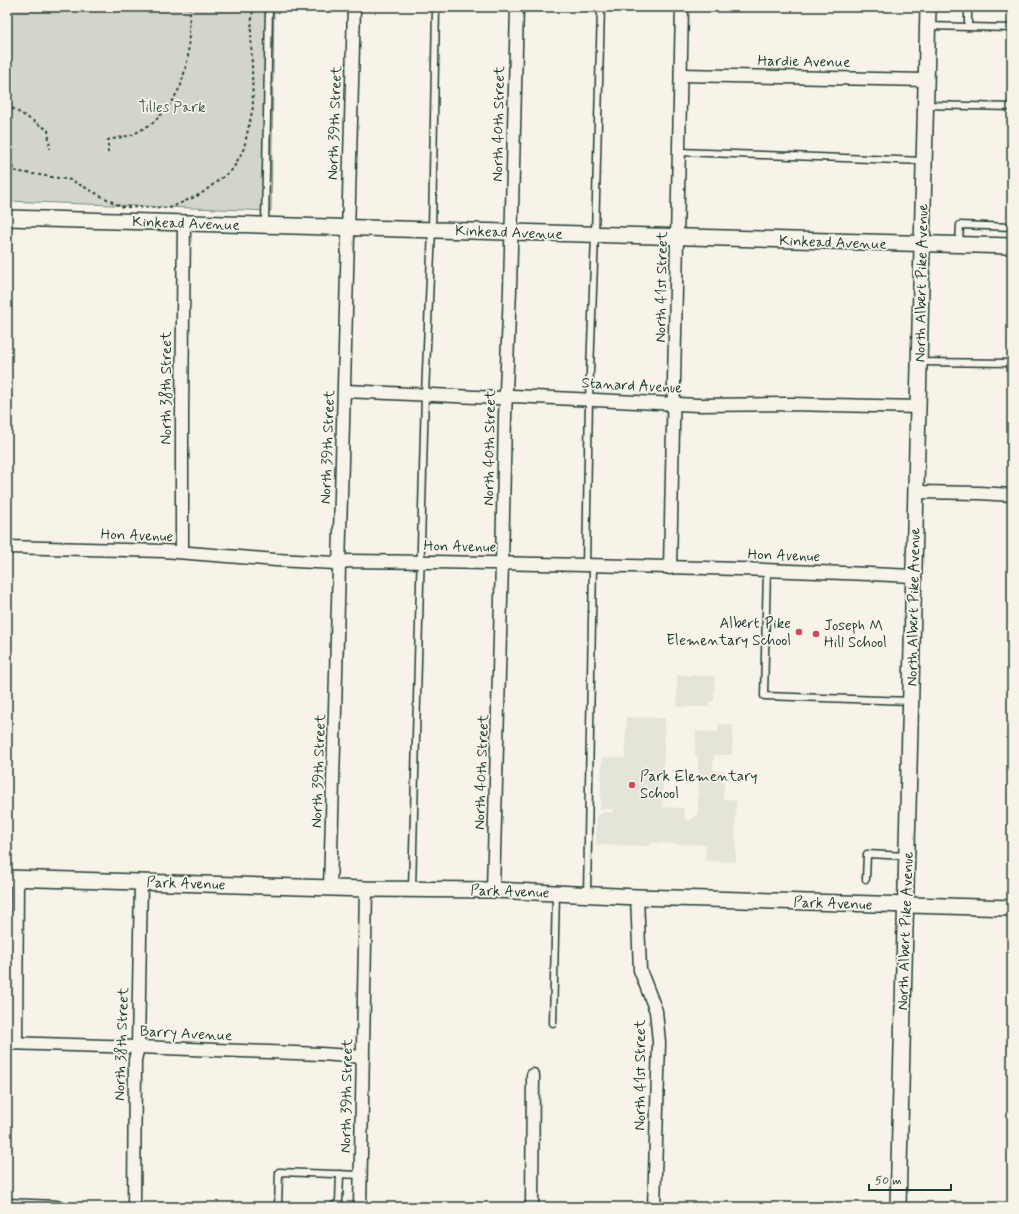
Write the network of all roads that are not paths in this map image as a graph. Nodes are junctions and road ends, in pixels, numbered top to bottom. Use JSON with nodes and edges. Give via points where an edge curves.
{"nodes":[{"id":1,"x":269,"y":7,"type":"edge"},
{"id":2,"x":354,"y":7,"type":"edge"},
{"id":3,"x":436,"y":7,"type":"edge"},
{"id":4,"x":517,"y":7,"type":"edge"},
{"id":5,"x":601,"y":7,"type":"edge"},
{"id":6,"x":682,"y":7,"type":"edge"},
{"id":7,"x":928,"y":7,"type":"edge"},
{"id":8,"x":968,"y":7,"type":"edge"},
{"id":9,"x":927,"y":26,"type":"junction"},
{"id":10,"x":968,"y":27,"type":"junction"},
{"id":11,"x":1012,"y":28,"type":"edge"},
{"id":12,"x":681,"y":75,"type":"junction"},
{"id":13,"x":926,"y":80,"type":"junction"},
{"id":14,"x":925,"y":104,"type":"junction"},
{"id":15,"x":1012,"y":107,"type":"edge"},
{"id":16,"x":679,"y":152,"type":"junction"},
{"id":17,"x":924,"y":161,"type":"junction"},
{"id":18,"x":7,"y":218,"type":"edge"},
{"id":19,"x":184,"y":223,"type":"junction"},
{"id":20,"x":265,"y":225,"type":"junction"},
{"id":21,"x":1012,"y":227,"type":"edge"},
{"id":22,"x":348,"y":228,"type":"junction"},
{"id":23,"x":432,"y":230,"type":"junction"},
{"id":24,"x":512,"y":232,"type":"junction"},
{"id":25,"x":595,"y":235,"type":"junction"},
{"id":26,"x":678,"y":237,"type":"junction"},
{"id":27,"x":922,"y":244,"type":"junction"},
{"id":28,"x":959,"y":245,"type":"junction"},
{"id":29,"x":1012,"y":246,"type":"edge"},
{"id":30,"x":919,"y":362,"type":"junction"},
{"id":31,"x":1012,"y":363,"type":"edge"},
{"id":32,"x":344,"y":392,"type":"junction"},
{"id":33,"x":425,"y":394,"type":"junction"},
{"id":34,"x":506,"y":397,"type":"junction"},
{"id":35,"x":589,"y":399,"type":"junction"},
{"id":36,"x":674,"y":404,"type":"junction"},
{"id":37,"x":918,"y":407,"type":"junction"},
{"id":38,"x":916,"y":492,"type":"junction"},
{"id":39,"x":1012,"y":495,"type":"edge"},
{"id":40,"x":7,"y":547,"type":"edge"},
{"id":41,"x":182,"y":552,"type":"junction"},
{"id":42,"x":340,"y":562,"type":"junction"},
{"id":43,"x":421,"y":562,"type":"junction"},
{"id":44,"x":502,"y":563,"type":"junction"},
{"id":45,"x":589,"y":565,"type":"junction"},
{"id":46,"x":670,"y":568,"type":"junction"},
{"id":47,"x":767,"y":570,"type":"junction"},
{"id":48,"x":913,"y":576,"type":"junction"},
{"id":49,"x":910,"y":701,"type":"junction"},
{"id":50,"x":907,"y":856,"type":"junction"},
{"id":51,"x":12,"y":878,"type":"edge"},
{"id":52,"x":866,"y":879,"type":"dead end"},
{"id":53,"x":141,"y":882,"type":"junction"},
{"id":54,"x":330,"y":888,"type":"junction"},
{"id":55,"x":366,"y":889,"type":"junction"},
{"id":56,"x":412,"y":890,"type":"junction"},
{"id":57,"x":493,"y":890,"type":"junction"},
{"id":58,"x":556,"y":893,"type":"junction"},
{"id":59,"x":587,"y":894,"type":"junction"},
{"id":60,"x":637,"y":897,"type":"junction"},
{"id":61,"x":905,"y":905,"type":"junction"},
{"id":62,"x":1012,"y":908,"type":"edge"},
{"id":63,"x":552,"y":1023,"type":"dead end"},
{"id":64,"x":11,"y":1043,"type":"edge"},
{"id":65,"x":138,"y":1047,"type":"junction"},
{"id":66,"x":363,"y":1057,"type":"junction"},
{"id":67,"x":533,"y":1075,"type":"dead end"},
{"id":68,"x":340,"y":1174,"type":"junction"},
{"id":69,"x":360,"y":1175,"type":"junction"},
{"id":70,"x":7,"y":1205,"type":"edge"},
{"id":71,"x":57,"y":1207,"type":"edge"},
{"id":72,"x":134,"y":1207,"type":"edge"},
{"id":73,"x":278,"y":1207,"type":"edge"},
{"id":74,"x":332,"y":1207,"type":"edge"},
{"id":75,"x":360,"y":1207,"type":"edge"},
{"id":76,"x":532,"y":1207,"type":"edge"},
{"id":77,"x":654,"y":1207,"type":"edge"},
{"id":78,"x":898,"y":1207,"type":"edge"}],
"edges":[{"from":1,"to":20,"type":"lane"},
{"from":2,"to":22,"type":"street","name":"North 39th Street"},
{"from":3,"to":23,"type":"lane"},
{"from":4,"to":24,"type":"street","name":"North 40th Street"},
{"from":5,"to":25,"type":"lane"},
{"from":6,"to":12,"type":"street","name":"North 41st Street"},
{"from":7,"to":9,"type":"street","name":"North Albert Pike Avenue"},
{"from":8,"to":10,"type":"lane"},
{"from":9,"to":10,"type":"lane"},
{"from":9,"to":13,"type":"street","name":"North Albert Pike Avenue"},
{"from":10,"to":11,"type":"lane"},
{"from":12,"to":13,"type":"street","name":"Hardie Avenue"},
{"from":12,"to":16,"type":"street","name":"North 41st Street"},
{"from":13,"to":14,"type":"street","name":"North Albert Pike Avenue"},
{"from":14,"to":15,"type":"lane"},
{"from":14,"to":17,"type":"street","name":"North Albert Pike Avenue"},
{"from":16,"to":17,"type":"lane"},
{"from":16,"to":26,"type":"street","name":"North 41st Street"},
{"from":17,"to":27,"type":"street","name":"North Albert Pike Avenue"},
{"from":18,"to":19,"type":"street","name":"Kinkead Avenue"},
{"from":19,"to":20,"type":"street","name":"Kinkead Avenue"},
{"from":19,"to":41,"type":"street","name":"North 38th Street"},
{"from":20,"to":22,"type":"street","name":"Kinkead Avenue"},
{"from":21,"to":28,"type":"lane","via":[[960,225]]},
{"from":22,"to":23,"type":"street","name":"Kinkead Avenue"},
{"from":22,"to":32,"type":"street","name":"North 39th Street"},
{"from":23,"to":24,"type":"street","name":"Kinkead Avenue"},
{"from":23,"to":33,"type":"lane"},
{"from":24,"to":25,"type":"street","name":"Kinkead Avenue"},
{"from":24,"to":34,"type":"street","name":"North 40th Street"},
{"from":25,"to":26,"type":"street","name":"Kinkead Avenue"},
{"from":25,"to":35,"type":"lane"},
{"from":26,"to":27,"type":"street","name":"Kinkead Avenue"},
{"from":26,"to":36,"type":"street","name":"North 41st Street"},
{"from":27,"to":28,"type":"street","name":"Kinkead Avenue"},
{"from":27,"to":30,"type":"street","name":"North Albert Pike Avenue"},
{"from":28,"to":29,"type":"street","name":"Kinkead Avenue"},
{"from":30,"to":31,"type":"lane"},
{"from":30,"to":37,"type":"street","name":"North Albert Pike Avenue"},
{"from":32,"to":33,"type":"street","name":"Stanard Avenue"},
{"from":32,"to":42,"type":"street","name":"North 39th Street"},
{"from":33,"to":34,"type":"street","name":"Stanard Avenue"},
{"from":33,"to":43,"type":"lane"},
{"from":34,"to":35,"type":"street","name":"Stanard Avenue"},
{"from":34,"to":44,"type":"street","name":"North 40th Street"},
{"from":35,"to":36,"type":"street","name":"Stanard Avenue"},
{"from":35,"to":45,"type":"lane"},
{"from":36,"to":37,"type":"street","name":"Stanard Avenue"},
{"from":36,"to":46,"type":"street","name":"North 41st Street"},
{"from":37,"to":38,"type":"street","name":"North Albert Pike Avenue"},
{"from":38,"to":39,"type":"street"},
{"from":38,"to":48,"type":"street","name":"North Albert Pike Avenue"},
{"from":40,"to":41,"type":"street","name":"Hon Avenue"},
{"from":41,"to":42,"type":"street","name":"Hon Avenue","via":[[276,560]]},
{"from":42,"to":43,"type":"street","name":"Hon Avenue"},
{"from":42,"to":54,"type":"street","name":"North 39th Street"},
{"from":43,"to":44,"type":"street","name":"Hon Avenue"},
{"from":43,"to":56,"type":"lane"},
{"from":44,"to":45,"type":"street","name":"Hon Avenue"},
{"from":44,"to":57,"type":"street","name":"North 40th Street"},
{"from":45,"to":46,"type":"street","name":"Hon Avenue"},
{"from":45,"to":59,"type":"lane"},
{"from":46,"to":47,"type":"street","name":"Hon Avenue"},
{"from":47,"to":48,"type":"street","name":"Hon Avenue"},
{"from":47,"to":49,"type":"lane","via":[[764,696]]},
{"from":48,"to":49,"type":"street","name":"North Albert Pike Avenue"},
{"from":49,"to":50,"type":"street","name":"North Albert Pike Avenue"},
{"from":50,"to":52,"type":"lane","via":[[867,854]]},
{"from":50,"to":61,"type":"street","name":"North Albert Pike Avenue"},
{"from":51,"to":53,"type":"street","name":"Park Avenue"},
{"from":51,"to":64,"type":"street"},
{"from":53,"to":54,"type":"street","name":"Park Avenue"},
{"from":53,"to":65,"type":"street","name":"North 38th Street"},
{"from":54,"to":55,"type":"street","name":"Park Avenue"},
{"from":55,"to":56,"type":"street","name":"Park Avenue"},
{"from":55,"to":66,"type":"street","name":"North 39th Street"},
{"from":56,"to":57,"type":"street","name":"Park Avenue"},
{"from":57,"to":58,"type":"street","name":"Park Avenue"},
{"from":58,"to":59,"type":"street","name":"Park Avenue"},
{"from":58,"to":63,"type":"lane"},
{"from":59,"to":60,"type":"street","name":"Park Avenue"},
{"from":60,"to":61,"type":"street","name":"Park Avenue"},
{"from":60,"to":77,"type":"street","name":"North 41st Street","via":[[640,970],[656,1011],[659,1042]]},
{"from":61,"to":62,"type":"street","name":"Park Avenue"},
{"from":61,"to":78,"type":"street","name":"North Albert Pike Avenue"},
{"from":64,"to":65,"type":"street","name":"Barry Avenue"},
{"from":65,"to":66,"type":"street","name":"Barry Avenue"},
{"from":65,"to":72,"type":"street","name":"North 38th Street","via":[[135,1060]]},
{"from":66,"to":69,"type":"street","name":"North 39th Street"},
{"from":67,"to":76,"type":"street"},
{"from":68,"to":69,"type":"lane"},
{"from":68,"to":73,"type":"lane","via":[[279,1172]]},
{"from":68,"to":74,"type":"lane","via":[[339,1202]]},
{"from":69,"to":75,"type":"street","name":"North 39th Street"},
{"from":70,"to":71,"type":"street"}]}
